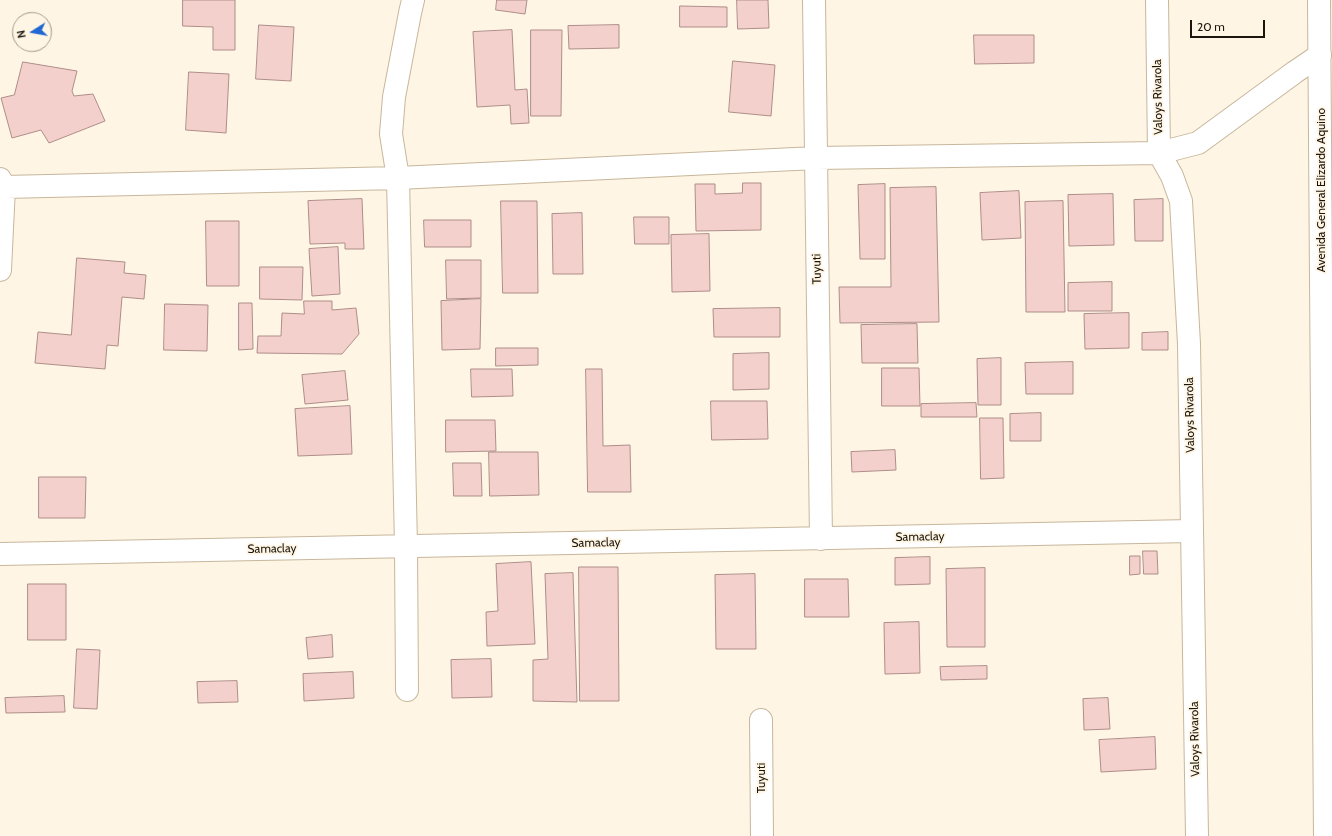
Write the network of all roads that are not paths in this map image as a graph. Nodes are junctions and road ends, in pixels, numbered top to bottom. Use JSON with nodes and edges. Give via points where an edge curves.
{"nodes":[{"id":1,"x":413,"y":0,"type":"edge"},
{"id":2,"x":814,"y":0,"type":"edge"},
{"id":3,"x":1156,"y":0,"type":"edge"},
{"id":4,"x":1319,"y":0,"type":"edge"},
{"id":5,"x":1320,"y":55,"type":"junction"},
{"id":6,"x":1160,"y":153,"type":"junction"},
{"id":7,"x":816,"y":158,"type":"junction"},
{"id":8,"x":398,"y":178,"type":"junction"},
{"id":9,"x":2,"y":183,"type":"edge"},
{"id":10,"x":0,"y":270,"type":"edge"},
{"id":11,"x":1192,"y":531,"type":"junction"},
{"id":12,"x":821,"y":539,"type":"junction"},
{"id":13,"x":406,"y":546,"type":"junction"},
{"id":14,"x":0,"y":554,"type":"edge"},
{"id":15,"x":1328,"y":686,"type":"edge"},
{"id":16,"x":407,"y":690,"type":"dead end"},
{"id":17,"x":761,"y":720,"type":"dead end"},
{"id":18,"x":762,"y":836,"type":"edge"},
{"id":19,"x":1197,"y":836,"type":"edge"},
{"id":20,"x":1326,"y":836,"type":"edge"}],
"edges":[{"from":1,"to":8,"type":"street","via":[[394,98],[392,134]]},
{"from":2,"to":7,"type":"street","name":"Tuyuti"},
{"from":3,"to":6,"type":"street","name":"Valoys Rivarola"},
{"from":4,"to":5,"type":"street","name":"Avenida General Elizardo Aquino"},
{"from":5,"to":6,"type":"street","via":[[1198,143]]},
{"from":5,"to":15,"type":"street","name":"Avenida General Elizardo Aquino"},
{"from":6,"to":7,"type":"street"},
{"from":6,"to":11,"type":"street","name":"Valoys Rivarola","via":[[1181,201],[1189,344]]},
{"from":7,"to":8,"type":"street"},
{"from":7,"to":12,"type":"street","name":"Tuyuti"},
{"from":8,"to":9,"type":"street"},
{"from":8,"to":13,"type":"street"},
{"from":9,"to":10,"type":"street"},
{"from":11,"to":12,"type":"street","name":"Samaclay"},
{"from":11,"to":19,"type":"street","name":"Valoys Rivarola"},
{"from":12,"to":13,"type":"street","name":"Samaclay"},
{"from":13,"to":14,"type":"street","name":"Samaclay"},
{"from":13,"to":16,"type":"street"},
{"from":15,"to":20,"type":"street","name":"Avenida General Elizardo Aquino"},
{"from":17,"to":18,"type":"street","name":"Tuyuti"}]}
